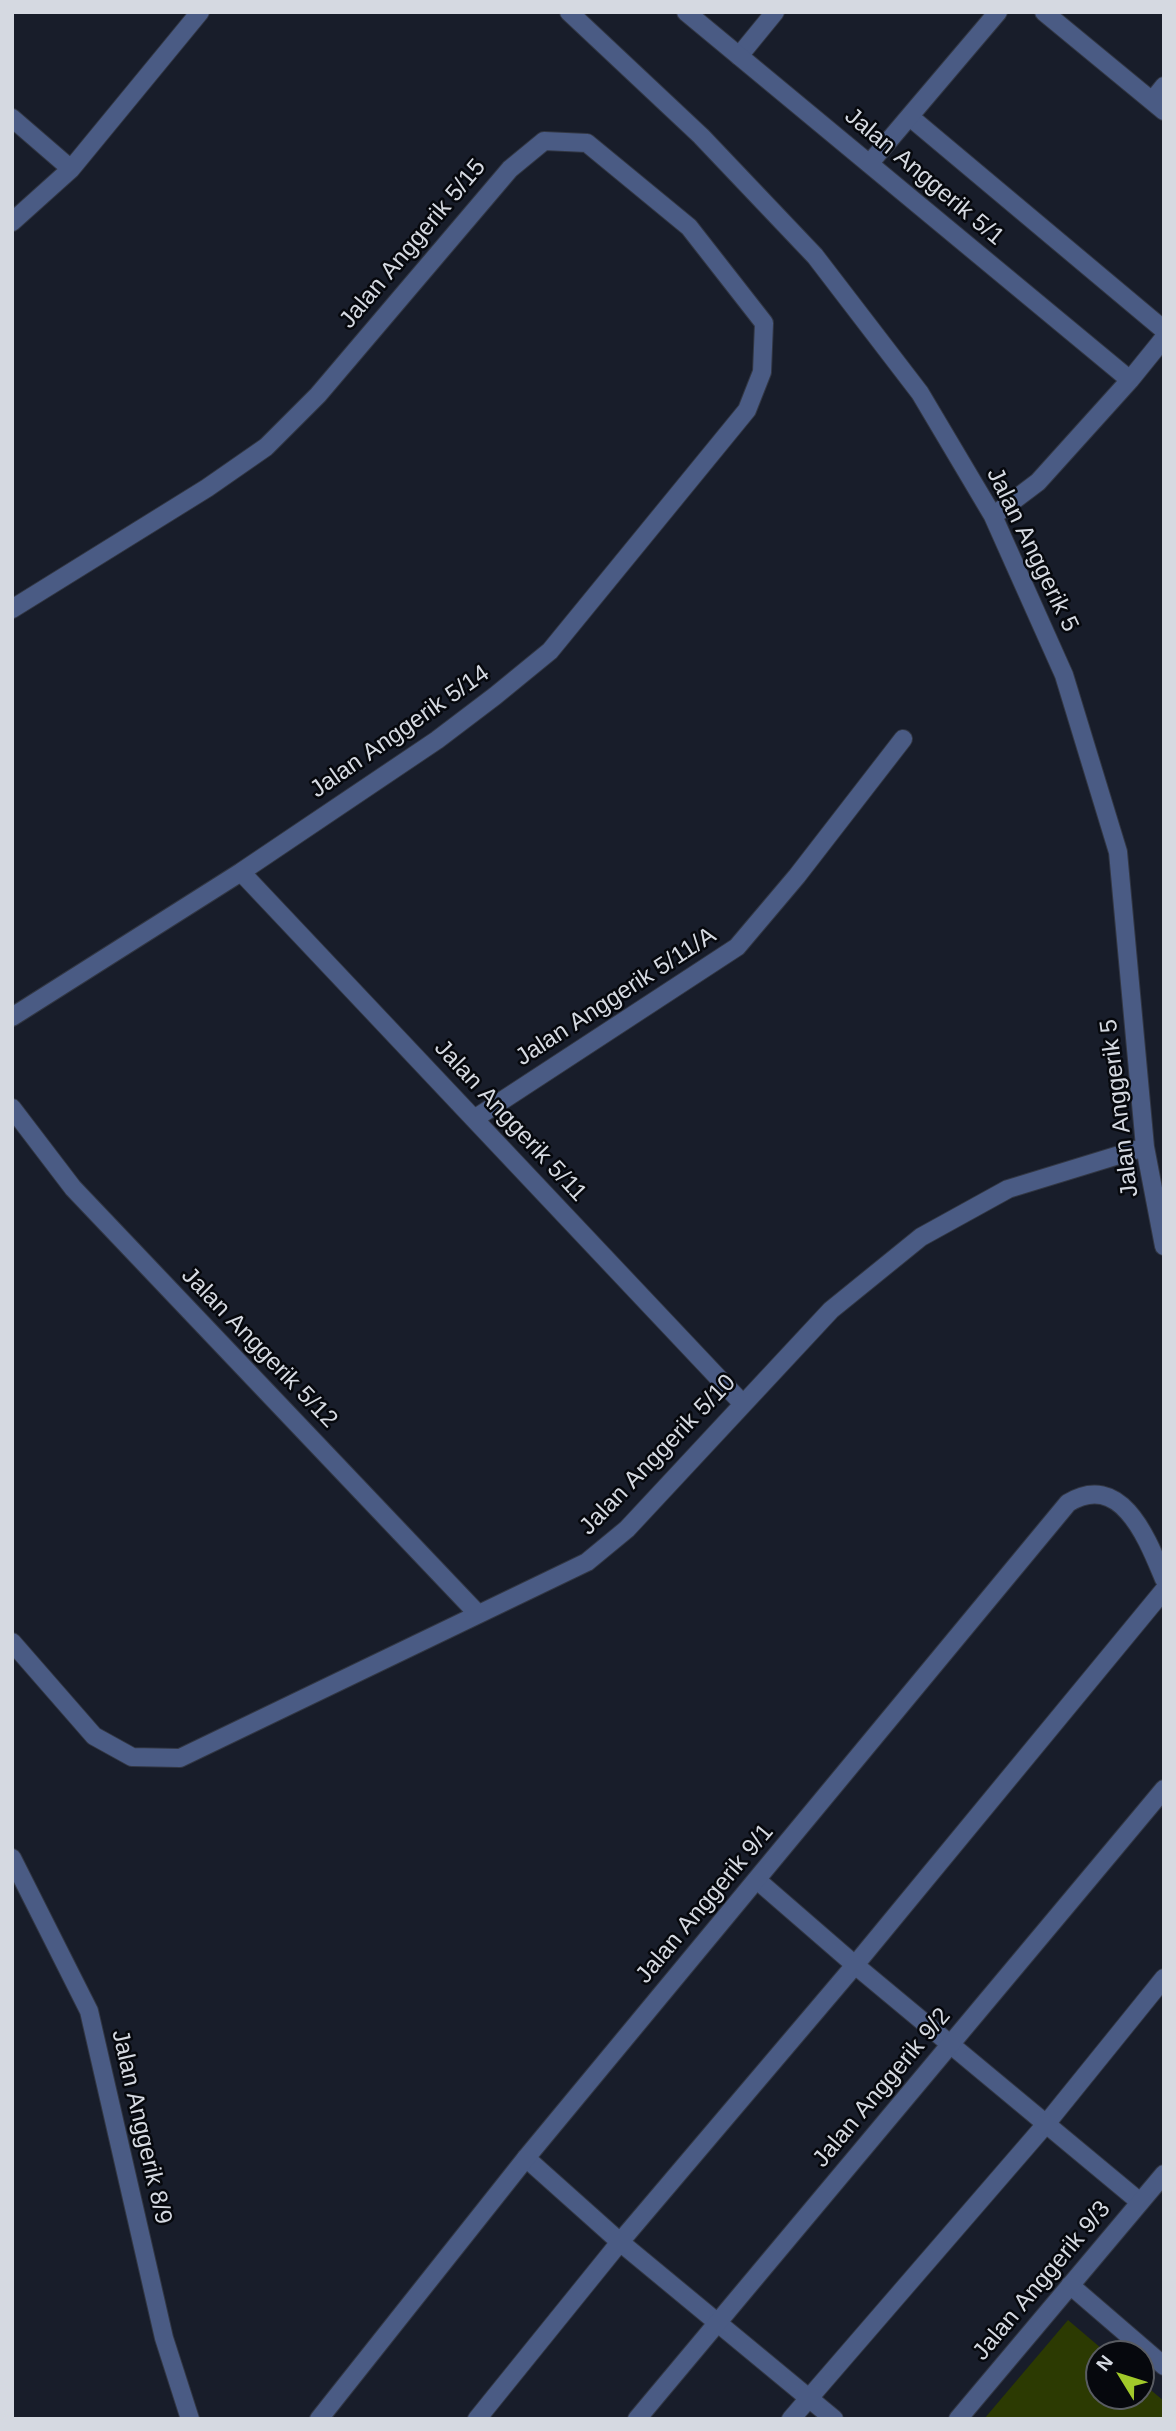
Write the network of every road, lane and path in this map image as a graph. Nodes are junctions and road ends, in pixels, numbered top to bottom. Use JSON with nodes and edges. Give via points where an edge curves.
{"nodes":[{"id":1,"x":200,"y":12,"type":"edge"},
{"id":2,"x":569,"y":12,"type":"edge"},
{"id":3,"x":686,"y":12,"type":"edge"},
{"id":4,"x":775,"y":12,"type":"edge"},
{"id":5,"x":998,"y":12,"type":"edge"},
{"id":6,"x":1044,"y":12,"type":"edge"},
{"id":7,"x":739,"y":56,"type":"junction"},
{"id":8,"x":1164,"y":86,"type":"edge"},
{"id":9,"x":1158,"y":106,"type":"edge"},
{"id":10,"x":909,"y":117,"type":"junction"},
{"id":11,"x":12,"y":118,"type":"edge"},
{"id":12,"x":869,"y":164,"type":"junction"},
{"id":13,"x":71,"y":169,"type":"junction"},
{"id":14,"x":12,"y":222,"type":"edge"},
{"id":15,"x":1164,"y":330,"type":"edge"},
{"id":16,"x":1164,"y":338,"type":"edge"},
{"id":17,"x":1130,"y":380,"type":"junction"},
{"id":18,"x":747,"y":410,"type":"joint"},
{"id":19,"x":993,"y":516,"type":"junction"},
{"id":20,"x":12,"y":609,"type":"edge"},
{"id":21,"x":903,"y":739,"type":"dead end"},
{"id":22,"x":241,"y":872,"type":"junction"},
{"id":23,"x":12,"y":1017,"type":"edge"},
{"id":24,"x":12,"y":1108,"type":"edge"},
{"id":25,"x":474,"y":1119,"type":"junction"},
{"id":26,"x":1145,"y":1147,"type":"junction"},
{"id":27,"x":1164,"y":1246,"type":"edge"},
{"id":28,"x":743,"y":1404,"type":"junction"},
{"id":29,"x":1164,"y":1579,"type":"edge"},
{"id":30,"x":1164,"y":1590,"type":"edge"},
{"id":31,"x":478,"y":1614,"type":"junction"},
{"id":32,"x":12,"y":1642,"type":"edge"},
{"id":33,"x":1164,"y":1789,"type":"edge"},
{"id":34,"x":12,"y":1858,"type":"edge"},
{"id":35,"x":757,"y":1880,"type":"junction"},
{"id":36,"x":855,"y":1965,"type":"junction"},
{"id":37,"x":1164,"y":1978,"type":"edge"},
{"id":38,"x":951,"y":2044,"type":"junction"},
{"id":39,"x":1046,"y":2124,"type":"junction"},
{"id":40,"x":526,"y":2158,"type":"junction"},
{"id":41,"x":1164,"y":2174,"type":"edge"},
{"id":42,"x":1140,"y":2202,"type":"junction"},
{"id":43,"x":620,"y":2242,"type":"junction"},
{"id":44,"x":1070,"y":2286,"type":"junction"},
{"id":45,"x":717,"y":2323,"type":"junction"},
{"id":46,"x":1164,"y":2366,"type":"edge"},
{"id":47,"x":808,"y":2398,"type":"junction"},
{"id":48,"x":190,"y":2419,"type":"edge"},
{"id":49,"x":319,"y":2419,"type":"edge"},
{"id":50,"x":477,"y":2419,"type":"edge"},
{"id":51,"x":637,"y":2419,"type":"edge"},
{"id":52,"x":790,"y":2419,"type":"edge"},
{"id":53,"x":834,"y":2419,"type":"edge"},
{"id":54,"x":958,"y":2419,"type":"edge"}],
"edges":[{"from":1,"to":13,"type":"street"},
{"from":2,"to":19,"type":"street","name":"Jalan Anggerik 5","via":[[702,136],[815,256],[920,393]]},
{"from":3,"to":7,"type":"street","name":"Jalan Anggerik 5/1"},
{"from":4,"to":7,"type":"street"},
{"from":5,"to":10,"type":"street"},
{"from":6,"to":9,"type":"street"},
{"from":7,"to":12,"type":"street","name":"Jalan Anggerik 5/1"},
{"from":8,"to":9,"type":"street"},
{"from":10,"to":12,"type":"street"},
{"from":10,"to":15,"type":"street"},
{"from":11,"to":13,"type":"street"},
{"from":12,"to":17,"type":"street","name":"Jalan Anggerik 5/1"},
{"from":13,"to":14,"type":"street"},
{"from":16,"to":17,"type":"street"},
{"from":17,"to":19,"type":"street","via":[[1038,482]]},
{"from":18,"to":20,"type":"street","name":"Jalan Anggerik 5/15","via":[[762,372],[764,323],[689,227],[587,143],[544,141],[510,169],[318,395],[266,447]]},
{"from":18,"to":22,"type":"street","name":"Jalan Anggerik 5/14","via":[[550,651],[437,740]]},
{"from":19,"to":26,"type":"street","name":"Jalan Anggerik 5","via":[[1064,675],[1118,852]]},
{"from":21,"to":25,"type":"street","name":"Jalan Anggerik 5/11/A","via":[[737,947]]},
{"from":22,"to":23,"type":"street","name":"Jalan Anggerik 5/14"},
{"from":22,"to":25,"type":"street","name":"Jalan Anggerik 5/11"},
{"from":24,"to":31,"type":"street","name":"Jalan Anggerik 5/12","via":[[73,1188]]},
{"from":25,"to":28,"type":"street","name":"Jalan Anggerik 5/11"},
{"from":26,"to":27,"type":"street","name":"Jalan Anggerik 5"},
{"from":26,"to":28,"type":"street","name":"Jalan Anggerik 5/10","via":[[1009,1189],[921,1237],[831,1310]]},
{"from":28,"to":31,"type":"street","name":"Jalan Anggerik 5/10","via":[[627,1529],[587,1562]]},
{"from":29,"to":35,"type":"street","name":"Jalan Anggerik 9/1","via":[[1148,1540],[1120,1504],[1090,1494],[1069,1503]]},
{"from":30,"to":36,"type":"street"},
{"from":31,"to":32,"type":"street","name":"Jalan Anggerik 5/10","via":[[180,1758],[132,1757],[94,1737]]},
{"from":33,"to":38,"type":"street","name":"Jalan Anggerik 9/2"},
{"from":34,"to":48,"type":"street","name":"Jalan Anggerik 8/9","via":[[89,2011],[164,2338]]},
{"from":35,"to":36,"type":"street"},
{"from":35,"to":40,"type":"street","name":"Jalan Anggerik 9/1"},
{"from":36,"to":38,"type":"street"},
{"from":36,"to":43,"type":"street"},
{"from":37,"to":39,"type":"street"},
{"from":38,"to":39,"type":"street"},
{"from":38,"to":45,"type":"street","name":"Jalan Anggerik 9/2"},
{"from":39,"to":42,"type":"street"},
{"from":39,"to":47,"type":"street"},
{"from":40,"to":43,"type":"street"},
{"from":40,"to":49,"type":"street","name":"Jalan Anggerik 9/1"},
{"from":41,"to":42,"type":"street","name":"Jalan Anggerik 9/3"},
{"from":42,"to":44,"type":"street","name":"Jalan Anggerik 9/3"},
{"from":43,"to":45,"type":"street"},
{"from":43,"to":50,"type":"street"},
{"from":44,"to":46,"type":"street"},
{"from":44,"to":54,"type":"street","name":"Jalan Anggerik 9/3"},
{"from":45,"to":47,"type":"street"},
{"from":45,"to":51,"type":"street","name":"Jalan Anggerik 9/2"},
{"from":47,"to":52,"type":"street"},
{"from":47,"to":53,"type":"street"}]}
